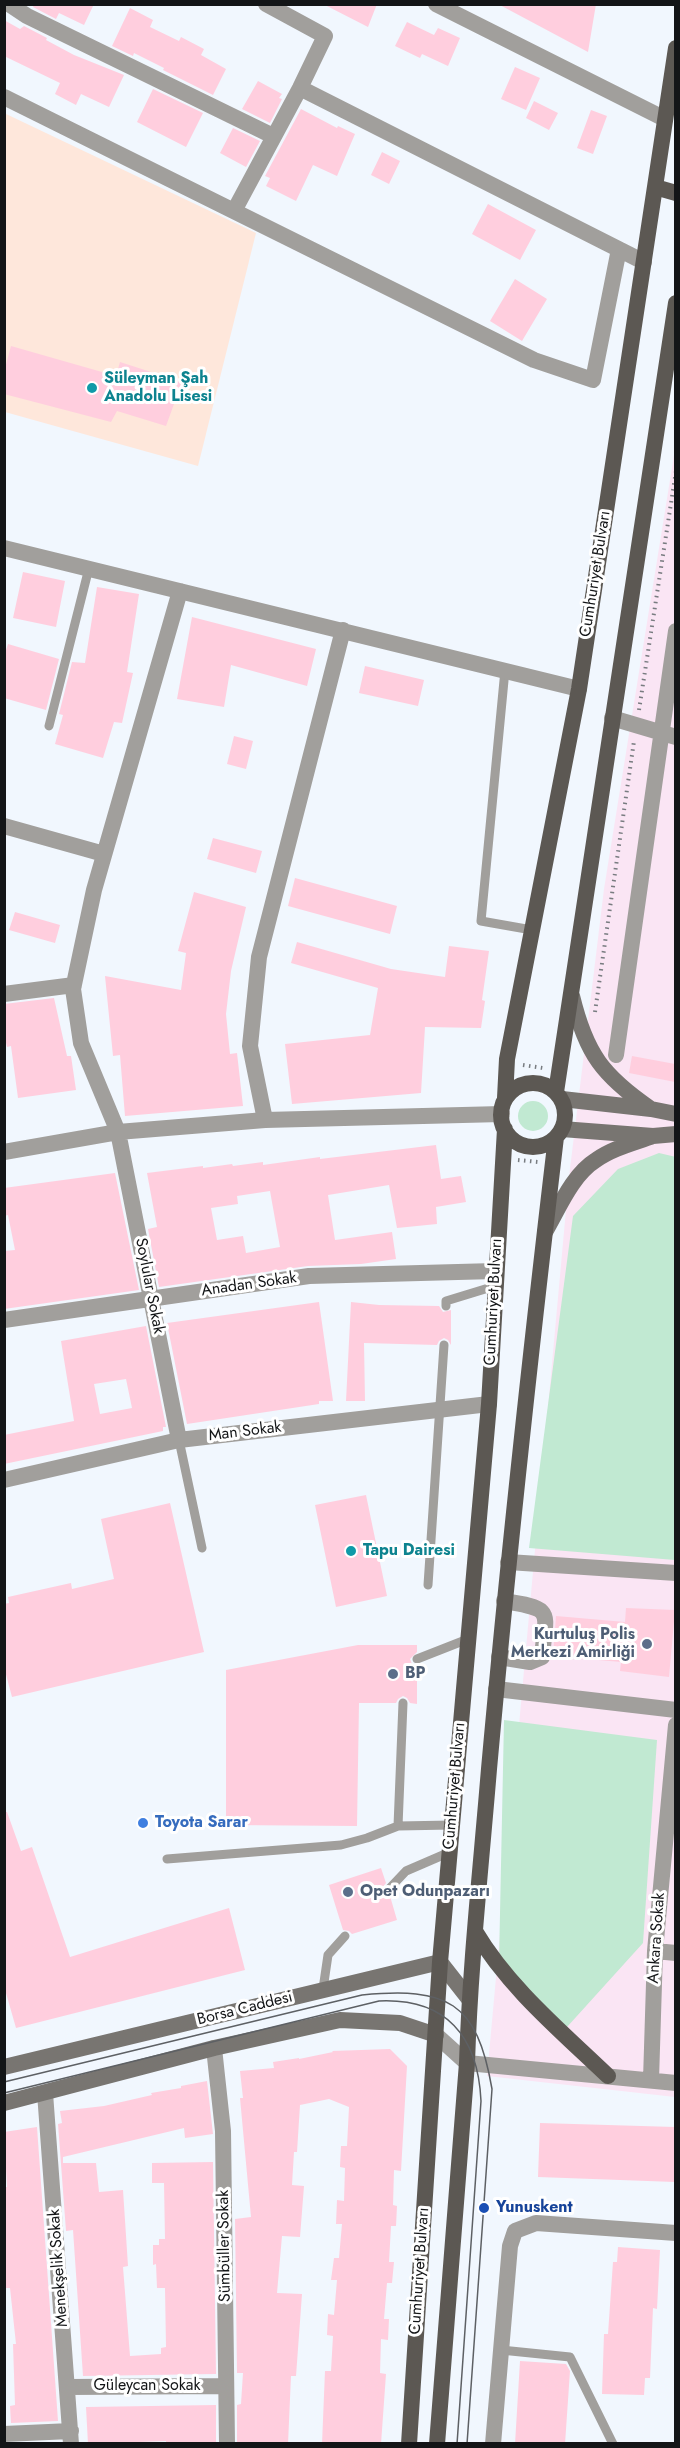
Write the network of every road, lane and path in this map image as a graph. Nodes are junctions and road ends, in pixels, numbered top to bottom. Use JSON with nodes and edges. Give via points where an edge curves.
{"nodes":[{"id":1,"x":9,"y":4,"type":"edge"},
{"id":2,"x":266,"y":4,"type":"edge"},
{"id":3,"x":436,"y":4,"type":"edge"},
{"id":4,"x":675,"y":48,"type":"edge"},
{"id":5,"x":300,"y":88,"type":"junction"},
{"id":6,"x":4,"y":96,"type":"edge"},
{"id":7,"x":665,"y":119,"type":"junction"},
{"id":8,"x":273,"y":136,"type":"junction"},
{"id":9,"x":655,"y":187,"type":"junction"},
{"id":10,"x":675,"y":193,"type":"edge"},
{"id":11,"x":234,"y":211,"type":"junction"},
{"id":12,"x":620,"y":249,"type":"junction"},
{"id":13,"x":644,"y":262,"type":"junction"},
{"id":14,"x":675,"y":303,"type":"edge"},
{"id":15,"x":675,"y":471,"type":"edge"},
{"id":16,"x":5,"y":552,"type":"edge"},
{"id":17,"x":89,"y":568,"type":"junction"},
{"id":18,"x":180,"y":591,"type":"junction"},
{"id":19,"x":344,"y":630,"type":"junction"},
{"id":20,"x":675,"y":631,"type":"edge"},
{"id":21,"x":505,"y":670,"type":"junction"},
{"id":22,"x":579,"y":688,"type":"junction"},
{"id":23,"x":639,"y":710,"type":"dead end"},
{"id":24,"x":612,"y":718,"type":"junction"},
{"id":25,"x":49,"y":726,"type":"dead end"},
{"id":26,"x":668,"y":734,"type":"edge"},
{"id":27,"x":633,"y":748,"type":"dead end"},
{"id":28,"x":4,"y":826,"type":"edge"},
{"id":29,"x":104,"y":854,"type":"junction"},
{"id":30,"x":532,"y":930,"type":"junction"},
{"id":31,"x":74,"y":985,"type":"junction"},
{"id":32,"x":4,"y":994,"type":"edge"},
{"id":33,"x":572,"y":996,"type":"junction"},
{"id":34,"x":594,"y":1019,"type":"dead end"},
{"id":35,"x":616,"y":1055,"type":"dead end"},
{"id":36,"x":520,"y":1064,"type":"dead end"},
{"id":37,"x":552,"y":1069,"type":"dead end"},
{"id":38,"x":559,"y":1096,"type":"junction"},
{"id":39,"x":651,"y":1109,"type":"junction"},
{"id":40,"x":504,"y":1114,"type":"junction"},
{"id":41,"x":675,"y":1114,"type":"edge"},
{"id":42,"x":265,"y":1120,"type":"junction"},
{"id":43,"x":118,"y":1132,"type":"junction"},
{"id":44,"x":559,"y":1133,"type":"junction"},
{"id":45,"x":675,"y":1134,"type":"edge"},
{"id":46,"x":653,"y":1136,"type":"junction"},
{"id":47,"x":4,"y":1152,"type":"edge"},
{"id":48,"x":510,"y":1160,"type":"dead end"},
{"id":49,"x":544,"y":1163,"type":"dead end"},
{"id":50,"x":545,"y":1232,"type":"junction"},
{"id":51,"x":495,"y":1278,"type":"junction"},
{"id":52,"x":151,"y":1298,"type":"junction"},
{"id":53,"x":446,"y":1306,"type":"dead end"},
{"id":54,"x":4,"y":1320,"type":"edge"},
{"id":55,"x":444,"y":1345,"type":"dead end"},
{"id":56,"x":489,"y":1404,"type":"junction"},
{"id":57,"x":440,"y":1410,"type":"junction"},
{"id":58,"x":179,"y":1440,"type":"junction"},
{"id":59,"x":4,"y":1480,"type":"edge"},
{"id":60,"x":202,"y":1548,"type":"dead end"},
{"id":61,"x":508,"y":1562,"type":"junction"},
{"id":62,"x":675,"y":1573,"type":"edge"},
{"id":63,"x":428,"y":1586,"type":"dead end"},
{"id":64,"x":504,"y":1601,"type":"junction"},
{"id":65,"x":468,"y":1639,"type":"junction"},
{"id":66,"x":499,"y":1657,"type":"junction"},
{"id":67,"x":417,"y":1659,"type":"dead end"},
{"id":68,"x":496,"y":1689,"type":"junction"},
{"id":69,"x":403,"y":1703,"type":"dead end"},
{"id":70,"x":675,"y":1710,"type":"edge"},
{"id":71,"x":675,"y":1725,"type":"edge"},
{"id":72,"x":452,"y":1825,"type":"junction"},
{"id":73,"x":398,"y":1826,"type":"junction"},
{"id":74,"x":450,"y":1852,"type":"junction"},
{"id":75,"x":167,"y":1859,"type":"dead end"},
{"id":76,"x":388,"y":1890,"type":"dead end"},
{"id":77,"x":475,"y":1931,"type":"junction"},
{"id":78,"x":345,"y":1936,"type":"dead end"},
{"id":79,"x":655,"y":1951,"type":"junction"},
{"id":80,"x":675,"y":1953,"type":"edge"},
{"id":81,"x":440,"y":1962,"type":"junction"},
{"id":82,"x":323,"y":1989,"type":"junction"},
{"id":83,"x":469,"y":1999,"type":"junction"},
{"id":84,"x":436,"y":2036,"type":"junction"},
{"id":85,"x":214,"y":2048,"type":"junction"},
{"id":86,"x":467,"y":2063,"type":"junction"},
{"id":87,"x":4,"y":2067,"type":"edge"},
{"id":88,"x":608,"y":2076,"type":"junction"},
{"id":89,"x":651,"y":2080,"type":"junction"},
{"id":90,"x":675,"y":2083,"type":"edge"},
{"id":91,"x":45,"y":2093,"type":"junction"},
{"id":92,"x":4,"y":2103,"type":"edge"},
{"id":93,"x":675,"y":2233,"type":"edge"},
{"id":94,"x":501,"y":2350,"type":"junction"},
{"id":95,"x":226,"y":2386,"type":"junction"},
{"id":96,"x":68,"y":2387,"type":"junction"},
{"id":97,"x":4,"y":2434,"type":"edge"},
{"id":98,"x":71,"y":2437,"type":"edge"},
{"id":99,"x":227,"y":2444,"type":"edge"},
{"id":100,"x":409,"y":2444,"type":"edge"},
{"id":101,"x":437,"y":2444,"type":"edge"},
{"id":102,"x":493,"y":2444,"type":"edge"},
{"id":103,"x":613,"y":2444,"type":"edge"}],
"edges":[{"from":1,"to":8,"type":"street"},
{"from":2,"to":5,"type":"street","via":[[325,36]]},
{"from":3,"to":7,"type":"street"},
{"from":4,"to":7,"type":"main road","name":"Cumhuriyet Bulvarı"},
{"from":5,"to":8,"type":"street"},
{"from":5,"to":12,"type":"street"},
{"from":6,"to":11,"type":"street"},
{"from":7,"to":9,"type":"main road","name":"Cumhuriyet Bulvarı"},
{"from":8,"to":11,"type":"street"},
{"from":9,"to":10,"type":"main road"},
{"from":9,"to":13,"type":"main road","name":"Cumhuriyet Bulvarı"},
{"from":11,"to":12,"type":"street","via":[[534,360],[593,380]]},
{"from":12,"to":13,"type":"street"},
{"from":13,"to":22,"type":"main road","name":"Cumhuriyet Bulvarı"},
{"from":14,"to":24,"type":"main road"},
{"from":15,"to":23,"type":"path"},
{"from":16,"to":17,"type":"street"},
{"from":17,"to":18,"type":"street"},
{"from":17,"to":25,"type":"lane"},
{"from":18,"to":19,"type":"street"},
{"from":18,"to":29,"type":"street","name":"Soylular Sokak"},
{"from":19,"to":21,"type":"street"},
{"from":19,"to":42,"type":"street","via":[[259,957],[250,1046]]},
{"from":20,"to":26,"type":"street"},
{"from":21,"to":22,"type":"street"},
{"from":21,"to":30,"type":"lane","via":[[481,921]]},
{"from":22,"to":30,"type":"main road","name":"Cumhuriyet Bulvarı"},
{"from":24,"to":26,"type":"street"},
{"from":24,"to":33,"type":"main road"},
{"from":26,"to":35,"type":"street"},
{"from":27,"to":34,"type":"path"},
{"from":28,"to":29,"type":"street"},
{"from":29,"to":31,"type":"street","name":"Soylular Sokak"},
{"from":30,"to":40,"type":"main road","name":"Cumhuriyet Bulvarı","via":[[507,1059]]},
{"from":31,"to":32,"type":"street"},
{"from":31,"to":43,"type":"street","name":"Soylular Sokak","via":[[81,1043]]},
{"from":33,"to":38,"type":"main road"},
{"from":33,"to":39,"type":"main road","via":[[584,1036],[601,1067]]},
{"from":36,"to":37,"type":"path"},
{"from":38,"to":39,"type":"main road"},
{"from":38,"to":40,"type":"main road","via":[[539,1083],[520,1085]]},
{"from":38,"to":44,"type":"main road","via":[[565,1112]]},
{"from":39,"to":41,"type":"main road"},
{"from":40,"to":42,"type":"street"},
{"from":40,"to":44,"type":"main road","via":[[511,1138],[520,1144],[542,1146]]},
{"from":40,"to":51,"type":"main road","name":"Cumhuriyet Bulvarı"},
{"from":42,"to":43,"type":"street"},
{"from":43,"to":47,"type":"street"},
{"from":43,"to":52,"type":"street","name":"Soylular Sokak"},
{"from":44,"to":46,"type":"main road"},
{"from":44,"to":50,"type":"main road","name":"Cumhuriyet Bulvarı"},
{"from":45,"to":46,"type":"main road"},
{"from":46,"to":50,"type":"main road","via":[[595,1160],[576,1180]]},
{"from":48,"to":49,"type":"path"},
{"from":50,"to":61,"type":"main road","name":"Cumhuriyet Bulvarı"},
{"from":51,"to":52,"type":"street","name":"Anadan Sokak","via":[[309,1276]]},
{"from":51,"to":53,"type":"lane","via":[[446,1301]]},
{"from":51,"to":56,"type":"main road","name":"Cumhuriyet Bulvarı"},
{"from":52,"to":54,"type":"street","name":"Anadan Sokak"},
{"from":52,"to":58,"type":"street","name":"Soylular Sokak"},
{"from":55,"to":57,"type":"lane"},
{"from":56,"to":57,"type":"street","name":"Man Sokak"},
{"from":56,"to":65,"type":"main road","name":"Cumhuriyet Bulvarı"},
{"from":57,"to":58,"type":"street","name":"Man Sokak"},
{"from":57,"to":63,"type":"lane"},
{"from":58,"to":59,"type":"street","name":"Man Sokak"},
{"from":58,"to":60,"type":"lane"},
{"from":61,"to":62,"type":"street"},
{"from":61,"to":64,"type":"main road","name":"Cumhuriyet Bulvarı"},
{"from":64,"to":66,"type":"main road","name":"Cumhuriyet Bulvarı"},
{"from":64,"to":66,"type":"street","via":[[542,1610],[542,1658],[530,1662]]},
{"from":65,"to":67,"type":"lane"},
{"from":65,"to":72,"type":"main road","name":"Cumhuriyet Bulvarı"},
{"from":66,"to":68,"type":"main road","name":"Cumhuriyet Bulvarı"},
{"from":68,"to":70,"type":"street"},
{"from":68,"to":77,"type":"main road","name":"Cumhuriyet Bulvarı"},
{"from":69,"to":73,"type":"lane"},
{"from":71,"to":79,"type":"street","name":"Ankara Sokak"},
{"from":72,"to":73,"type":"lane"},
{"from":72,"to":74,"type":"main road","name":"Cumhuriyet Bulvarı"},
{"from":73,"to":75,"type":"lane","via":[[340,1845]]},
{"from":74,"to":76,"type":"lane","via":[[406,1871]]},
{"from":74,"to":81,"type":"main road","name":"Cumhuriyet Bulvarı"},
{"from":77,"to":83,"type":"main road","name":"Cumhuriyet Bulvarı"},
{"from":77,"to":88,"type":"main road","via":[[530,2001]]},
{"from":78,"to":82,"type":"lane","via":[[328,1956]]},
{"from":79,"to":80,"type":"street"},
{"from":79,"to":89,"type":"street","name":"Ankara Sokak"},
{"from":81,"to":82,"type":"main road","name":"Borsa Caddesi"},
{"from":81,"to":83,"type":"main road"},
{"from":81,"to":84,"type":"main road","name":"Cumhuriyet Bulvarı"},
{"from":82,"to":87,"type":"main road","name":"Borsa Caddesi"},
{"from":83,"to":86,"type":"main road","name":"Cumhuriyet Bulvarı"},
{"from":84,"to":85,"type":"main road","name":"Borsa Caddesi","via":[[400,2023],[340,2020]]},
{"from":84,"to":86,"type":"street"},
{"from":84,"to":100,"type":"main road","name":"Cumhuriyet Bulvarı"},
{"from":85,"to":91,"type":"main road","name":"Borsa Caddesi"},
{"from":85,"to":95,"type":"street","name":"Sümbüller Sokak","via":[[223,2131]]},
{"from":86,"to":88,"type":"street"},
{"from":86,"to":101,"type":"main road","name":"Cumhuriyet Bulvarı"},
{"from":88,"to":89,"type":"street"},
{"from":89,"to":90,"type":"street"},
{"from":91,"to":92,"type":"main road","name":"Borsa Caddesi"},
{"from":91,"to":96,"type":"street","name":"Menekşelik Sokak"},
{"from":93,"to":94,"type":"street","via":[[536,2223],[515,2231],[510,2246]]},
{"from":94,"to":102,"type":"street"},
{"from":94,"to":103,"type":"lane","via":[[570,2357]]},
{"from":95,"to":96,"type":"street","name":"Güleycan Sokak"},
{"from":95,"to":99,"type":"street","name":"Sümbüller Sokak"},
{"from":96,"to":98,"type":"street","name":"Menekşelik Sokak"},
{"from":97,"to":98,"type":"street"}]}
